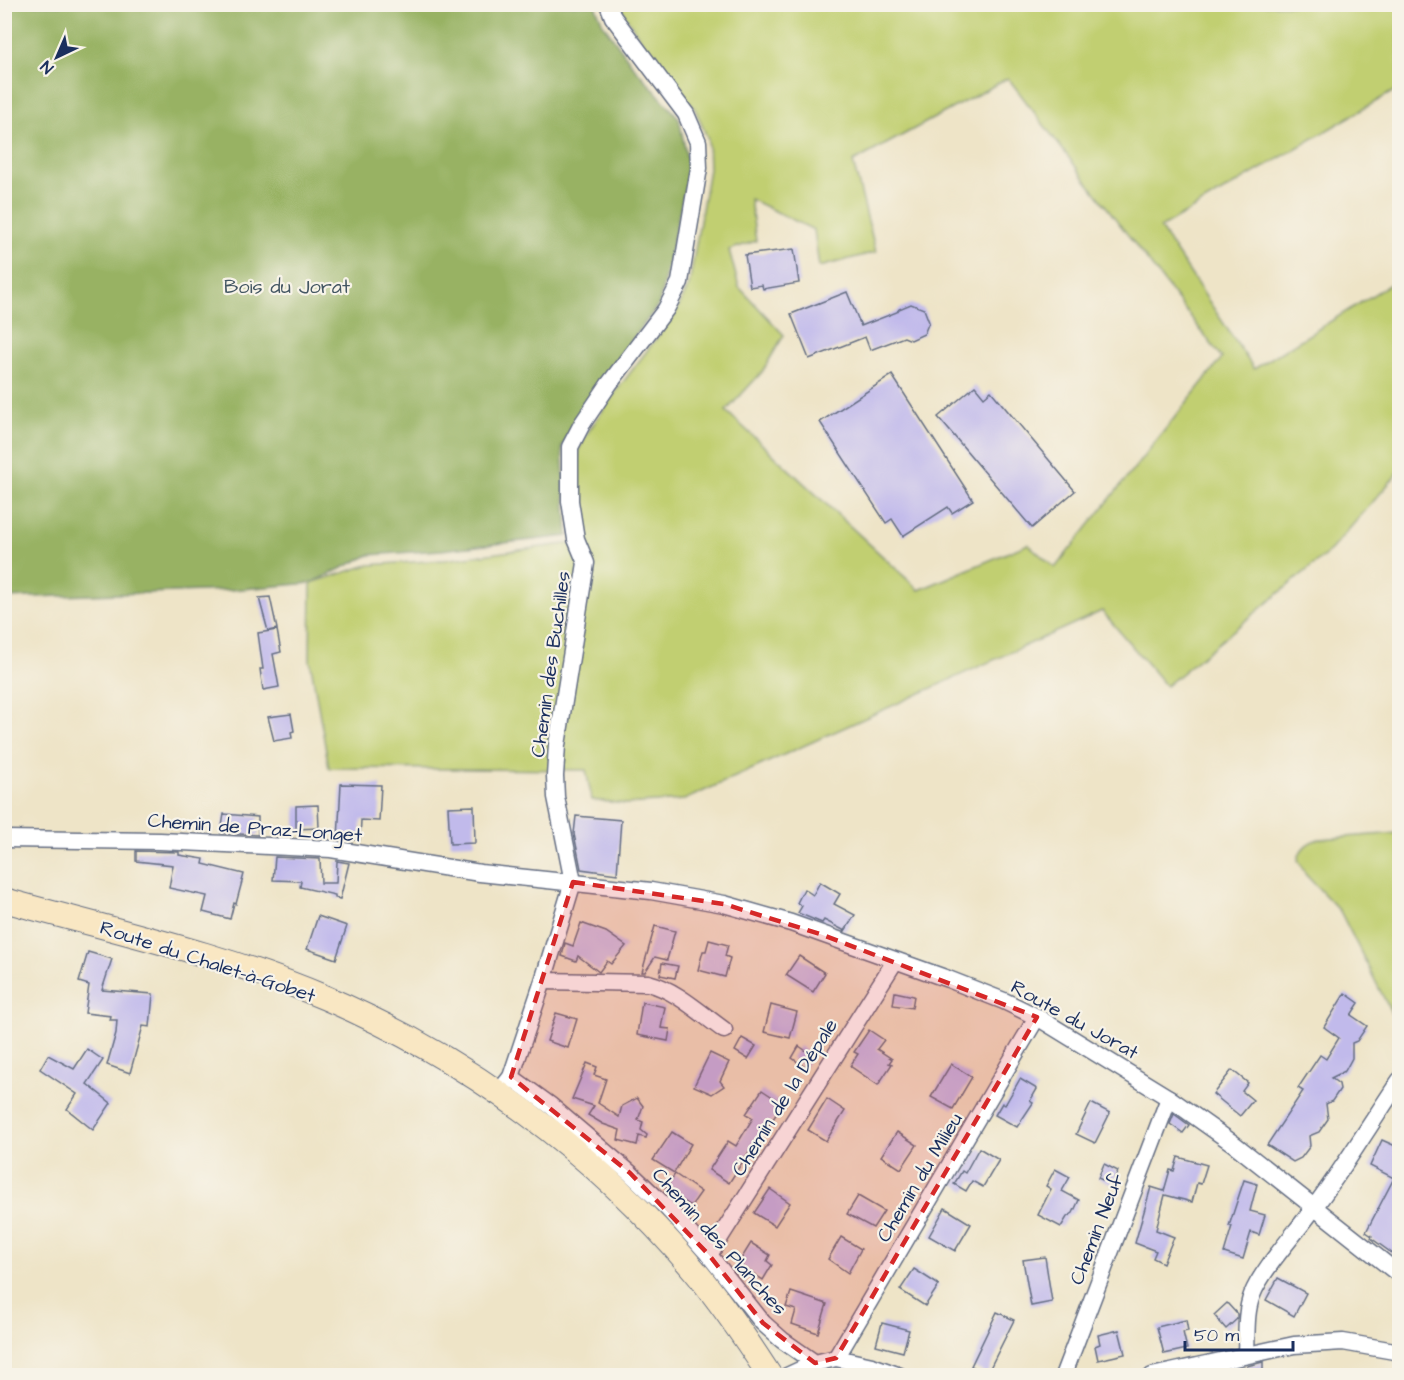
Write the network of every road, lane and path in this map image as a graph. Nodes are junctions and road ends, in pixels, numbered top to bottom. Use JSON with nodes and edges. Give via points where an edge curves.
{"nodes":[{"id":1,"x":608,"y":4,"type":"edge"},
{"id":2,"x":4,"y":839,"type":"edge"},
{"id":3,"x":573,"y":882,"type":"junction"},
{"id":4,"x":4,"y":900,"type":"edge"},
{"id":5,"x":895,"y":961,"type":"junction"},
{"id":6,"x":543,"y":981,"type":"junction"},
{"id":7,"x":1037,"y":1017,"type":"junction"},
{"id":8,"x":724,"y":1030,"type":"dead end"},
{"id":9,"x":1400,"y":1080,"type":"edge"},
{"id":10,"x":505,"y":1085,"type":"junction"},
{"id":11,"x":1169,"y":1098,"type":"junction"},
{"id":12,"x":1315,"y":1207,"type":"junction"},
{"id":13,"x":709,"y":1255,"type":"junction"},
{"id":14,"x":1400,"y":1275,"type":"edge"},
{"id":15,"x":1400,"y":1352,"type":"edge"},
{"id":16,"x":1246,"y":1354,"type":"junction"},
{"id":17,"x":836,"y":1358,"type":"junction"},
{"id":18,"x":815,"y":1363,"type":"junction"},
{"id":19,"x":770,"y":1376,"type":"edge"},
{"id":20,"x":786,"y":1376,"type":"edge"},
{"id":21,"x":900,"y":1376,"type":"edge"},
{"id":22,"x":1063,"y":1376,"type":"edge"},
{"id":23,"x":1152,"y":1376,"type":"edge"}],
"edges":[{"from":1,"to":3,"type":"street","name":"Chemin des Buchilles","via":[[613,17],[686,114],[698,142],[699,168],[680,282],[666,309],[602,394],[570,447],[570,501],[576,539],[586,563],[555,776]]},
{"from":2,"to":3,"type":"street","name":"Chemin de Praz-Longet","via":[[331,849],[480,873]]},
{"from":3,"to":5,"type":"street","name":"Route du Jorat","via":[[724,904],[791,923]]},
{"from":3,"to":6,"type":"street","name":"Chemin des Buchilles"},
{"from":4,"to":10,"type":"main road","name":"Route du Chalet-à-Gobet","via":[[230,964],[324,998]]},
{"from":5,"to":7,"type":"street","name":"Route du Jorat"},
{"from":5,"to":13,"type":"street","name":"Chemin de la Dépale"},
{"from":6,"to":8,"type":"street","via":[[648,983],[670,991]]},
{"from":6,"to":10,"type":"street","name":"Chemin des Buchilles"},
{"from":7,"to":11,"type":"street","name":"Route du Jorat"},
{"from":7,"to":17,"type":"street","name":"Chemin du Milieu"},
{"from":9,"to":12,"type":"street"},
{"from":10,"to":13,"type":"street","name":"Chemin des Planches","via":[[551,1106],[623,1166]]},
{"from":10,"to":19,"type":"main road","name":"Route du Chalet-à-Gobet","via":[[654,1225],[738,1327]]},
{"from":11,"to":12,"type":"street","name":"Route du Jorat"},
{"from":11,"to":22,"type":"street","name":"Chemin Neuf"},
{"from":12,"to":14,"type":"street","name":"Route du Jorat"},
{"from":12,"to":16,"type":"street","via":[[1252,1295],[1246,1323]]},
{"from":13,"to":18,"type":"street","name":"Chemin des Planches","via":[[763,1323]]},
{"from":15,"to":16,"type":"street","via":[[1321,1342]]},
{"from":16,"to":23,"type":"street"},
{"from":17,"to":18,"type":"street"},
{"from":17,"to":21,"type":"street"},
{"from":18,"to":20,"type":"street"}]}
